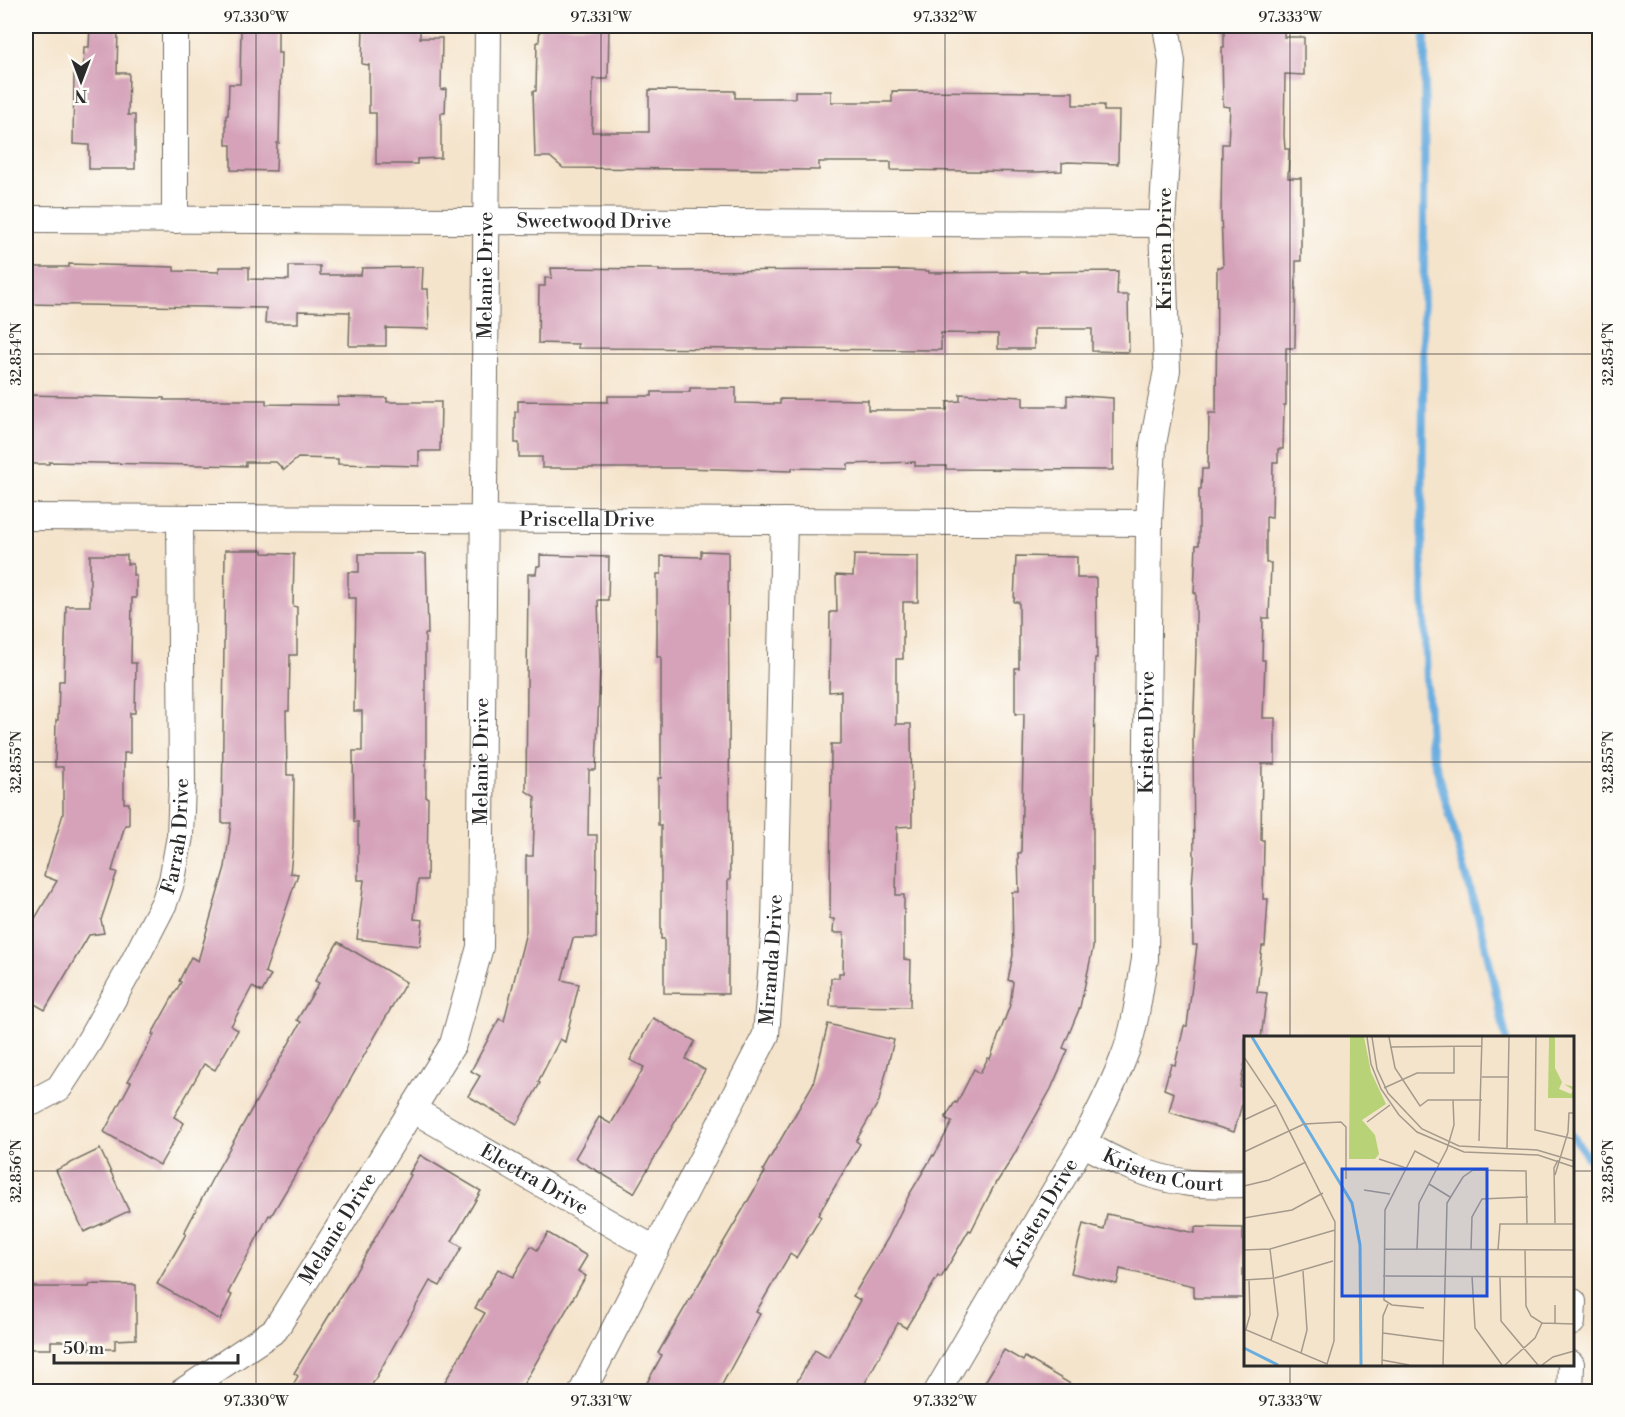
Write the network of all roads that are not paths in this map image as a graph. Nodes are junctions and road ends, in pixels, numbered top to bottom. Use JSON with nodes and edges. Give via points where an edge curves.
{"nodes":[{"id":1,"x":176,"y":26,"type":"edge"},
{"id":2,"x":488,"y":26,"type":"edge"},
{"id":3,"x":1166,"y":26,"type":"edge"},
{"id":4,"x":26,"y":219,"type":"edge"},
{"id":5,"x":175,"y":220,"type":"junction"},
{"id":6,"x":487,"y":221,"type":"junction"},
{"id":7,"x":1162,"y":224,"type":"junction"},
{"id":8,"x":26,"y":517,"type":"edge"},
{"id":9,"x":180,"y":518,"type":"junction"},
{"id":10,"x":484,"y":520,"type":"junction"},
{"id":11,"x":784,"y":521,"type":"junction"},
{"id":12,"x":1149,"y":523,"type":"junction"},
{"id":13,"x":26,"y":1102,"type":"edge"},
{"id":14,"x":412,"y":1109,"type":"junction"},
{"id":15,"x":1083,"y":1143,"type":"junction"},
{"id":16,"x":1244,"y":1184,"type":"edge"},
{"id":17,"x":656,"y":1250,"type":"junction"},
{"id":18,"x":1571,"y":1366,"type":"edge"},
{"id":19,"x":182,"y":1392,"type":"edge"},
{"id":20,"x":582,"y":1392,"type":"edge"},
{"id":21,"x":937,"y":1392,"type":"edge"},
{"id":22,"x":1570,"y":1392,"type":"edge"}],
"edges":[{"from":1,"to":5,"type":"street"},
{"from":2,"to":6,"type":"street","name":"Melanie Drive"},
{"from":3,"to":7,"type":"street","name":"Kristen Drive","via":[[1172,62]]},
{"from":4,"to":5,"type":"street","name":"Sweetwood Drive"},
{"from":5,"to":6,"type":"street","name":"Sweetwood Drive"},
{"from":6,"to":7,"type":"street","name":"Sweetwood Drive"},
{"from":6,"to":10,"type":"street","name":"Melanie Drive"},
{"from":7,"to":12,"type":"street","name":"Kristen Drive","via":[[1167,370],[1153,444]]},
{"from":8,"to":9,"type":"street","name":"Priscella Drive"},
{"from":9,"to":10,"type":"street","name":"Priscella Drive"},
{"from":9,"to":13,"type":"street","name":"Farrah Drive","via":[[182,785],[180,836],[172,880],[131,967],[59,1088]]},
{"from":10,"to":11,"type":"street","name":"Priscella Drive"},
{"from":10,"to":14,"type":"street","name":"Melanie Drive","via":[[480,947],[453,1044]]},
{"from":11,"to":12,"type":"street","name":"Priscella Drive"},
{"from":11,"to":17,"type":"street","name":"Miranda Drive","via":[[775,924],[766,1035]]},
{"from":12,"to":15,"type":"street","name":"Kristen Drive","via":[[1144,959],[1124,1058]]},
{"from":14,"to":17,"type":"street","name":"Electra Drive"},
{"from":14,"to":19,"type":"street","name":"Melanie Drive","via":[[275,1330]]},
{"from":15,"to":16,"type":"street","name":"Kristen Court","via":[[1151,1175],[1186,1183]]},
{"from":15,"to":21,"type":"street","name":"Kristen Drive"},
{"from":17,"to":20,"type":"street","name":"Miranda Drive"},
{"from":18,"to":22,"type":"street"}]}
